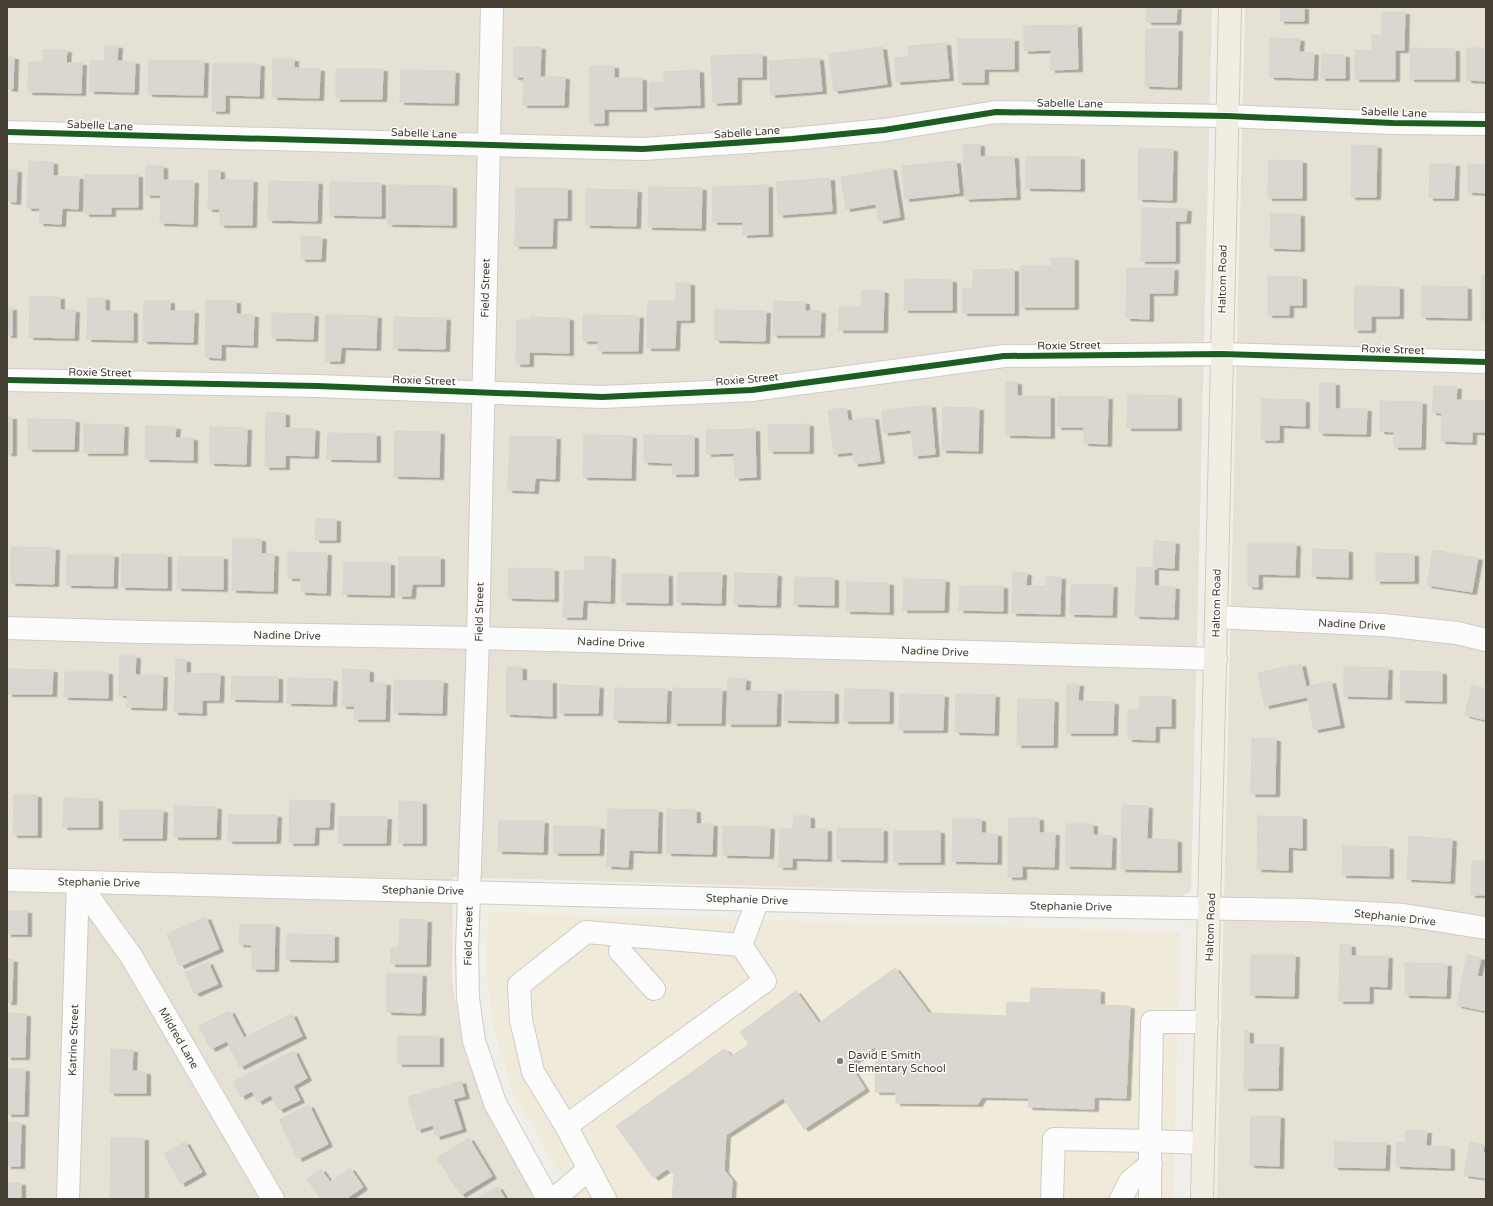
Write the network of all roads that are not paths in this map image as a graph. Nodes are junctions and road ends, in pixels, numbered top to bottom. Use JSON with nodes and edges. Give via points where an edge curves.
{"nodes":[{"id":1,"x":492,"y":7,"type":"edge"},
{"id":2,"x":1230,"y":7,"type":"edge"},
{"id":3,"x":1227,"y":116,"type":"junction"},
{"id":4,"x":1486,"y":124,"type":"edge"},
{"id":5,"x":7,"y":132,"type":"edge"},
{"id":6,"x":488,"y":145,"type":"junction"},
{"id":7,"x":1221,"y":354,"type":"junction"},
{"id":8,"x":1486,"y":362,"type":"edge"},
{"id":9,"x":7,"y":380,"type":"edge"},
{"id":10,"x":483,"y":392,"type":"junction"},
{"id":11,"x":1216,"y":617,"type":"junction"},
{"id":12,"x":7,"y":628,"type":"edge"},
{"id":13,"x":478,"y":638,"type":"junction"},
{"id":14,"x":1486,"y":640,"type":"edge"},
{"id":15,"x":1216,"y":659,"type":"junction"},
{"id":16,"x":7,"y":880,"type":"edge"},
{"id":17,"x":78,"y":882,"type":"junction"},
{"id":18,"x":469,"y":892,"type":"junction"},
{"id":19,"x":758,"y":900,"type":"junction"},
{"id":20,"x":1210,"y":908,"type":"junction"},
{"id":21,"x":1486,"y":928,"type":"edge"},
{"id":22,"x":741,"y":945,"type":"junction"},
{"id":23,"x":620,"y":951,"type":"dead end"},
{"id":24,"x":654,"y":989,"type":"dead end"},
{"id":25,"x":1207,"y":1022,"type":"junction"},
{"id":26,"x":566,"y":1126,"type":"junction"},
{"id":27,"x":1150,"y":1141,"type":"junction"},
{"id":28,"x":1203,"y":1143,"type":"junction"},
{"id":29,"x":1151,"y":1164,"type":"junction"},
{"id":30,"x":589,"y":1169,"type":"junction"},
{"id":31,"x":68,"y":1199,"type":"edge"},
{"id":32,"x":273,"y":1199,"type":"edge"},
{"id":33,"x":548,"y":1199,"type":"edge"},
{"id":34,"x":554,"y":1199,"type":"edge"},
{"id":35,"x":605,"y":1199,"type":"edge"},
{"id":36,"x":1052,"y":1199,"type":"edge"},
{"id":37,"x":1121,"y":1199,"type":"edge"},
{"id":38,"x":1150,"y":1199,"type":"edge"},
{"id":39,"x":1202,"y":1199,"type":"edge"}],
"edges":[{"from":1,"to":6,"type":"street","name":"Field Street"},
{"from":2,"to":3,"type":"main road","name":"Haltom Road"},
{"from":3,"to":4,"type":"street","name":"Sabelle Lane"},
{"from":3,"to":6,"type":"street","name":"Sabelle Lane","via":[[996,112],[884,130],[690,146],[643,149]]},
{"from":3,"to":7,"type":"main road","name":"Haltom Road"},
{"from":5,"to":6,"type":"street","name":"Sabelle Lane"},
{"from":6,"to":10,"type":"street","name":"Field Street"},
{"from":7,"to":8,"type":"street","name":"Roxie Street"},
{"from":7,"to":10,"type":"street","name":"Roxie Street","via":[[1004,356],[752,390],[602,397]]},
{"from":7,"to":11,"type":"main road","name":"Haltom Road"},
{"from":9,"to":10,"type":"street","name":"Roxie Street"},
{"from":10,"to":13,"type":"street","name":"Field Street"},
{"from":11,"to":14,"type":"street","name":"Nadine Drive","via":[[1383,625],[1458,633]]},
{"from":11,"to":15,"type":"main road","name":"Haltom Road"},
{"from":12,"to":13,"type":"street","name":"Nadine Drive"},
{"from":13,"to":15,"type":"street","name":"Nadine Drive"},
{"from":13,"to":18,"type":"street","name":"Field Street"},
{"from":15,"to":20,"type":"main road","name":"Haltom Road"},
{"from":16,"to":17,"type":"street","name":"Stephanie Drive"},
{"from":17,"to":18,"type":"street","name":"Stephanie Drive"},
{"from":17,"to":31,"type":"street","name":"Katrine Street"},
{"from":17,"to":32,"type":"street","name":"Mildred Lane","via":[[131,956]]},
{"from":18,"to":19,"type":"street","name":"Stephanie Drive"},
{"from":18,"to":33,"type":"street","name":"Field Street","via":[[468,998],[474,1041],[495,1103]]},
{"from":19,"to":20,"type":"street","name":"Stephanie Drive"},
{"from":19,"to":22,"type":"street"},
{"from":20,"to":21,"type":"street","name":"Stephanie Drive","via":[[1404,915]]},
{"from":20,"to":25,"type":"main road","name":"Haltom Road"},
{"from":22,"to":26,"type":"street","via":[[765,981]]},
{"from":22,"to":26,"type":"street","via":[[586,932],[519,986],[521,1020],[533,1072]]},
{"from":23,"to":24,"type":"street"},
{"from":25,"to":27,"type":"street","via":[[1152,1022]]},
{"from":25,"to":28,"type":"main road","name":"Haltom Road"},
{"from":26,"to":30,"type":"street"},
{"from":27,"to":28,"type":"street"},
{"from":27,"to":29,"type":"street"},
{"from":27,"to":36,"type":"street","via":[[1054,1139]]},
{"from":28,"to":39,"type":"main road","name":"Haltom Road"},
{"from":29,"to":37,"type":"street","via":[[1130,1181]]},
{"from":29,"to":38,"type":"street"},
{"from":30,"to":34,"type":"street"},
{"from":30,"to":35,"type":"street"}]}
